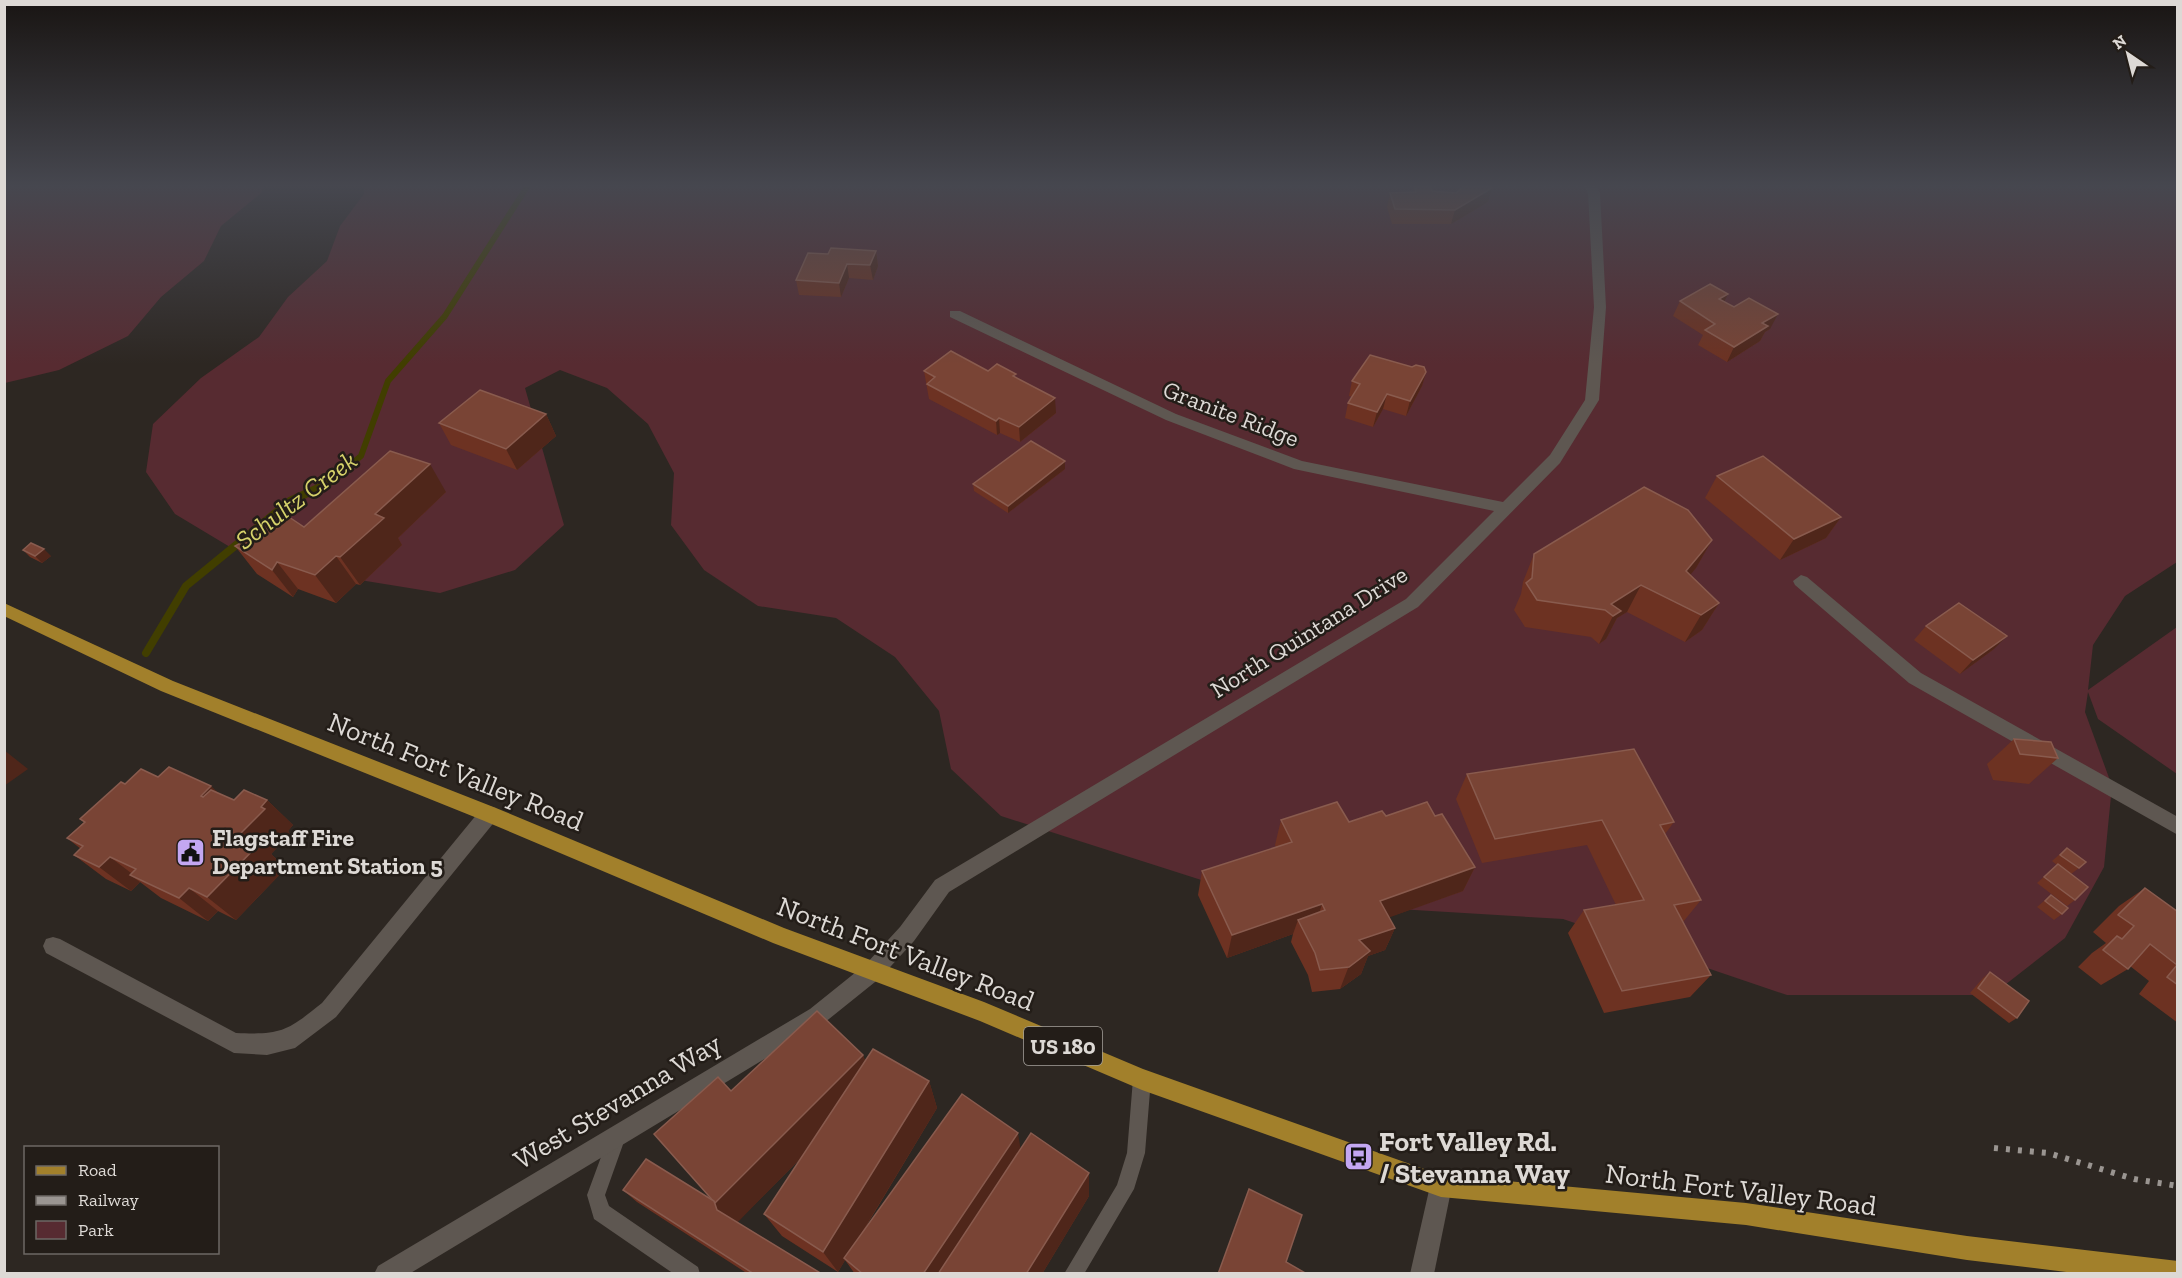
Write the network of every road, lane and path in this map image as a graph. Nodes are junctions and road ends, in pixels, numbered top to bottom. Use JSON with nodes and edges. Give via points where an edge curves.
{"nodes":[{"id":1,"x":1597,"y":245,"type":"edge"},
{"id":2,"x":955,"y":314,"type":"dead end"},
{"id":3,"x":1505,"y":508,"type":"junction"},
{"id":4,"x":1801,"y":581,"type":"dead end"},
{"id":5,"x":4,"y":609,"type":"edge"},
{"id":6,"x":489,"y":814,"type":"junction"},
{"id":7,"x":2178,"y":827,"type":"edge"},
{"id":8,"x":53,"y":946,"type":"dead end"},
{"id":9,"x":873,"y":971,"type":"junction"},
{"id":10,"x":1142,"y":1079,"type":"junction"},
{"id":11,"x":617,"y":1136,"type":"junction"},
{"id":12,"x":1441,"y":1186,"type":"junction"},
{"id":13,"x":2178,"y":1273,"type":"edge"},
{"id":14,"x":386,"y":1274,"type":"edge"},
{"id":15,"x":691,"y":1274,"type":"edge"},
{"id":16,"x":1073,"y":1274,"type":"edge"},
{"id":17,"x":1422,"y":1274,"type":"edge"}],
"edges":[{"from":1,"to":3,"type":"street","name":"North Quintana Drive","via":[[1600,308],[1592,400],[1555,459]]},
{"from":2,"to":3,"type":"street","name":"Granite Ridge","via":[[1171,417],[1299,465]]},
{"from":3,"to":9,"type":"street","name":"North Quintana Drive","via":[[1412,603],[942,886],[908,934]]},
{"from":4,"to":7,"type":"street","via":[[1915,678]]},
{"from":5,"to":6,"type":"main road","name":"North Fort Valley Road","number":"US 180","via":[[166,686]]},
{"from":6,"to":8,"type":"street","via":[[330,1010],[295,1038],[267,1045],[234,1043]]},
{"from":6,"to":9,"type":"main road","name":"North Fort Valley Road","number":"US 180"},
{"from":9,"to":10,"type":"main road","name":"North Fort Valley Road","number":"US 180","via":[[984,1012]]},
{"from":9,"to":11,"type":"street","name":"West Stevanna Way","via":[[817,1016]]},
{"from":10,"to":12,"type":"main road","name":"North Fort Valley Road","number":"US 180"},
{"from":10,"to":16,"type":"lane","via":[[1136,1153],[1125,1189]]},
{"from":11,"to":14,"type":"street","name":"West Stevanna Way"},
{"from":11,"to":15,"type":"lane","via":[[596,1195],[601,1212]]},
{"from":12,"to":13,"type":"main road","name":"North Fort Valley Road","number":"US 180","via":[[1746,1214],[1967,1248]]},
{"from":12,"to":17,"type":"street"}]}
